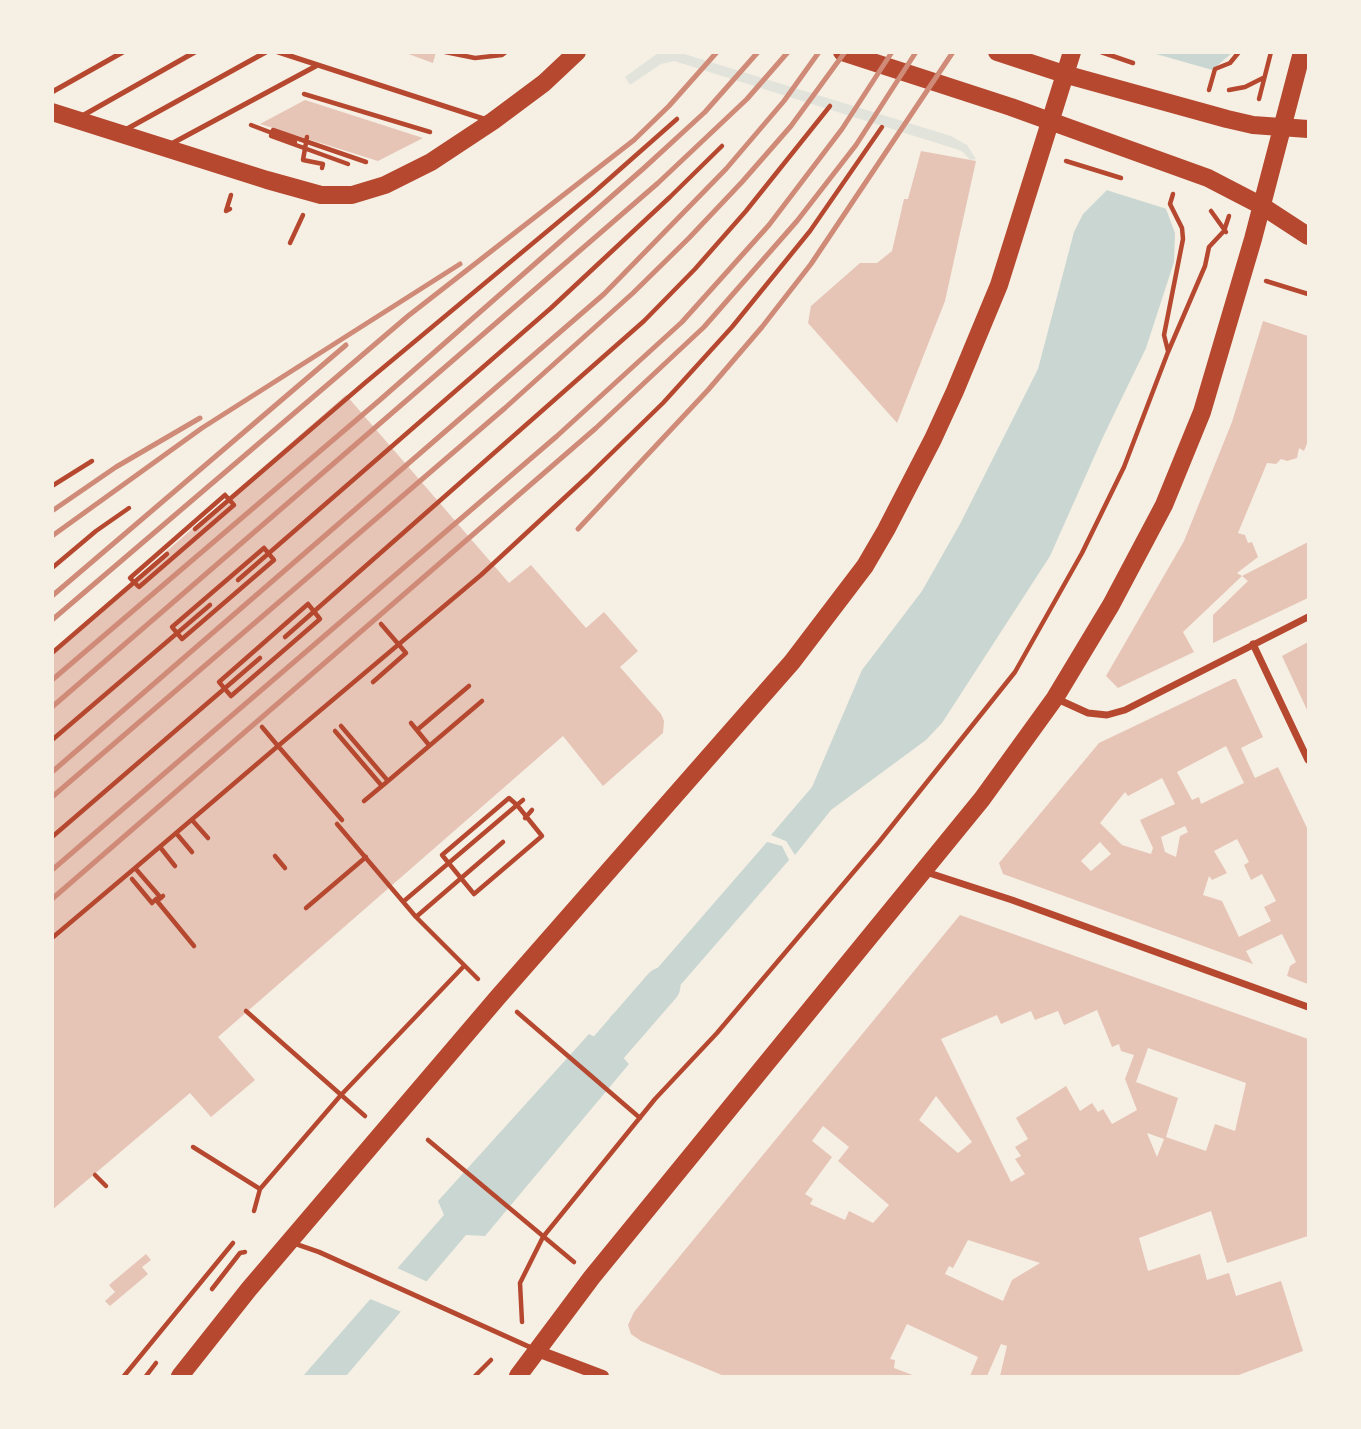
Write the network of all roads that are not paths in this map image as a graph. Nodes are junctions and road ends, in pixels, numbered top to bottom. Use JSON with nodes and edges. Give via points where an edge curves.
{"nodes":[{"id":1,"x":123,"y":52,"type":"edge"},
{"id":2,"x":195,"y":52,"type":"edge"},
{"id":3,"x":266,"y":52,"type":"edge"},
{"id":4,"x":278,"y":52,"type":"edge"},
{"id":5,"x":842,"y":52,"type":"edge"},
{"id":6,"x":997,"y":52,"type":"edge"},
{"id":7,"x":1072,"y":52,"type":"edge"},
{"id":8,"x":1302,"y":52,"type":"edge"},
{"id":9,"x":571,"y":56,"type":"edge"},
{"id":10,"x":317,"y":65,"type":"junction"},
{"id":11,"x":1064,"y":74,"type":"junction"},
{"id":12,"x":52,"y":92,"type":"edge"},
{"id":13,"x":52,"y":112,"type":"edge"},
{"id":14,"x":76,"y":119,"type":"junction"},
{"id":15,"x":1049,"y":120,"type":"junction"},
{"id":16,"x":493,"y":121,"type":"junction"},
{"id":17,"x":1283,"y":127,"type":"junction"},
{"id":18,"x":1308,"y":130,"type":"edge"},
{"id":19,"x":119,"y":133,"type":"junction"},
{"id":20,"x":165,"y":147,"type":"junction"},
{"id":21,"x":1262,"y":206,"type":"junction"},
{"id":22,"x":1308,"y":236,"type":"edge"},
{"id":23,"x":1308,"y":617,"type":"edge"},
{"id":24,"x":1253,"y":644,"type":"junction"},
{"id":25,"x":1055,"y":698,"type":"junction"},
{"id":26,"x":1308,"y":760,"type":"edge"},
{"id":27,"x":924,"y":871,"type":"junction"},
{"id":28,"x":1308,"y":1007,"type":"edge"},
{"id":29,"x":290,"y":1242,"type":"junction"},
{"id":30,"x":537,"y":1351,"type":"junction"},
{"id":31,"x":180,"y":1377,"type":"edge"},
{"id":32,"x":518,"y":1377,"type":"edge"},
{"id":33,"x":603,"y":1377,"type":"edge"}],
"edges":[{"from":1,"to":12,"type":"lane"},
{"from":2,"to":14,"type":"lane"},
{"from":3,"to":19,"type":"lane"},
{"from":4,"to":10,"type":"lane"},
{"from":5,"to":15,"type":"main road"},
{"from":6,"to":11,"type":"main road"},
{"from":7,"to":11,"type":"main road"},
{"from":8,"to":17,"type":"main road"},
{"from":9,"to":16,"type":"main road"},
{"from":10,"to":16,"type":"lane"},
{"from":10,"to":20,"type":"lane"},
{"from":11,"to":15,"type":"main road"},
{"from":11,"to":17,"type":"main road","via":[[1253,125]]},
{"from":13,"to":14,"type":"main road"},
{"from":14,"to":19,"type":"main road"},
{"from":15,"to":21,"type":"main road","via":[[1208,178]]},
{"from":15,"to":29,"type":"main road","via":[[999,285],[955,391],[865,566],[792,662],[589,890]]},
{"from":16,"to":20,"type":"main road","via":[[414,172],[352,195],[321,195]]},
{"from":17,"to":18,"type":"main road"},
{"from":17,"to":21,"type":"main road"},
{"from":19,"to":20,"type":"main road"},
{"from":21,"to":22,"type":"main road"},
{"from":21,"to":25,"type":"main road","via":[[1202,412],[1164,505]]},
{"from":23,"to":24,"type":"street"},
{"from":24,"to":25,"type":"street","via":[[1107,715],[1088,713]]},
{"from":24,"to":26,"type":"street"},
{"from":25,"to":27,"type":"main road"},
{"from":27,"to":28,"type":"street"},
{"from":27,"to":30,"type":"main road","via":[[592,1277]]},
{"from":29,"to":30,"type":"lane"},
{"from":29,"to":31,"type":"main road"},
{"from":30,"to":32,"type":"main road"},
{"from":30,"to":33,"type":"street"}]}
